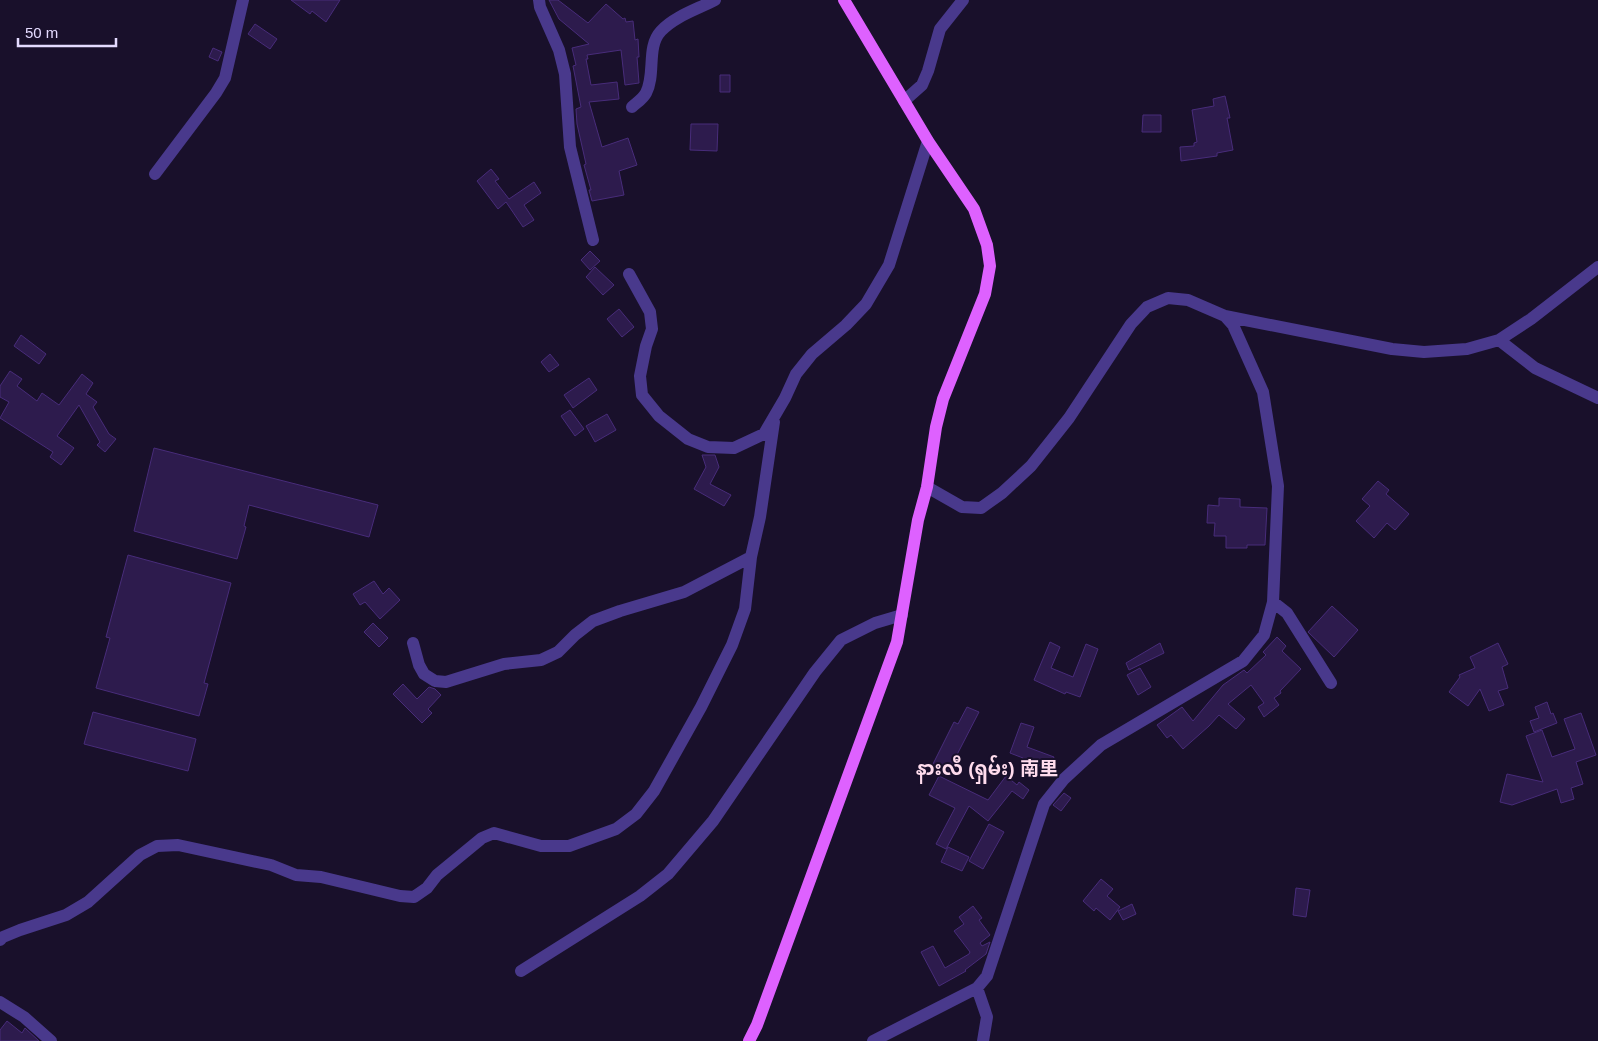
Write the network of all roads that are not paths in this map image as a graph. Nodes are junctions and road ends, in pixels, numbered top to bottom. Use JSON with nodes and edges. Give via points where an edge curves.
{"nodes":[{"id":1,"x":243,"y":0,"type":"edge"},
{"id":2,"x":539,"y":0,"type":"edge"},
{"id":3,"x":715,"y":0,"type":"edge"},
{"id":4,"x":844,"y":0,"type":"edge"},
{"id":5,"x":963,"y":0,"type":"edge"},
{"id":6,"x":904,"y":101,"type":"junction"},
{"id":7,"x":632,"y":107,"type":"dead end"},
{"id":8,"x":928,"y":141,"type":"junction"},
{"id":9,"x":155,"y":174,"type":"dead end"},
{"id":10,"x":594,"y":240,"type":"dead end"},
{"id":11,"x":1598,"y":267,"type":"edge"},
{"id":12,"x":628,"y":274,"type":"dead end"},
{"id":13,"x":1225,"y":316,"type":"junction"},
{"id":14,"x":1499,"y":340,"type":"junction"},
{"id":15,"x":1598,"y":398,"type":"edge"},
{"id":16,"x":774,"y":417,"type":"junction"},
{"id":17,"x":927,"y":487,"type":"junction"},
{"id":18,"x":751,"y":557,"type":"junction"},
{"id":19,"x":1273,"y":602,"type":"junction"},
{"id":20,"x":902,"y":616,"type":"junction"},
{"id":21,"x":413,"y":643,"type":"dead end"},
{"id":22,"x":1331,"y":683,"type":"dead end"},
{"id":23,"x":0,"y":940,"type":"edge"},
{"id":24,"x":522,"y":971,"type":"dead end"},
{"id":25,"x":978,"y":988,"type":"junction"},
{"id":26,"x":0,"y":1002,"type":"edge"},
{"id":27,"x":51,"y":1041,"type":"edge"},
{"id":28,"x":749,"y":1041,"type":"edge"},
{"id":29,"x":873,"y":1041,"type":"edge"},
{"id":30,"x":983,"y":1041,"type":"edge"}],
"edges":[{"from":1,"to":9,"type":"street","via":[[225,78]]},
{"from":2,"to":10,"type":"street","via":[[565,74],[570,147]]},
{"from":3,"to":7,"type":"street","via":[[670,23],[660,32],[654,42],[651,80],[645,95]]},
{"from":4,"to":6,"type":"main road"},
{"from":5,"to":6,"type":"street","via":[[940,29],[922,85]]},
{"from":6,"to":8,"type":"main road"},
{"from":8,"to":16,"type":"street","via":[[889,265],[866,304],[812,354],[796,374]]},
{"from":8,"to":17,"type":"main road","via":[[974,209],[987,245],[990,266],[985,294],[943,399]]},
{"from":11,"to":14,"type":"street"},
{"from":12,"to":16,"type":"street","via":[[650,312],[652,328],[640,376],[642,394],[659,416],[688,439],[708,447],[734,448],[764,434]]},
{"from":13,"to":14,"type":"street","via":[[1392,349],[1424,352],[1467,349]]},
{"from":13,"to":17,"type":"street","via":[[1188,300],[1168,298],[1147,307],[1126,332],[1069,418],[1031,466],[1002,493],[981,508],[962,507]]},
{"from":13,"to":19,"type":"street","via":[[1233,325],[1263,392],[1278,486]]},
{"from":14,"to":15,"type":"street","via":[[1535,368]]},
{"from":16,"to":18,"type":"street"},
{"from":17,"to":20,"type":"main road","via":[[918,520]]},
{"from":18,"to":21,"type":"street","via":[[684,592],[593,620],[558,652],[541,660],[504,664],[446,682],[435,681],[424,674]]},
{"from":18,"to":23,"type":"street","via":[[746,609],[728,654],[654,791],[636,814],[616,829],[568,846],[541,846],[494,833],[482,838],[414,897],[321,877],[296,875],[271,865],[178,845],[157,846],[140,855],[88,902],[66,915]]},
{"from":19,"to":22,"type":"street","via":[[1287,613]]},
{"from":19,"to":25,"type":"street","via":[[1264,635],[1243,661],[1101,745],[1064,779],[1044,804],[987,976]]},
{"from":20,"to":24,"type":"street","via":[[875,623],[841,640],[815,672],[713,821],[668,874],[640,896]]},
{"from":20,"to":28,"type":"main road","via":[[897,642]]},
{"from":25,"to":29,"type":"street"},
{"from":25,"to":30,"type":"street","via":[[987,1017]]},
{"from":26,"to":27,"type":"street","via":[[24,1017]]}]}
